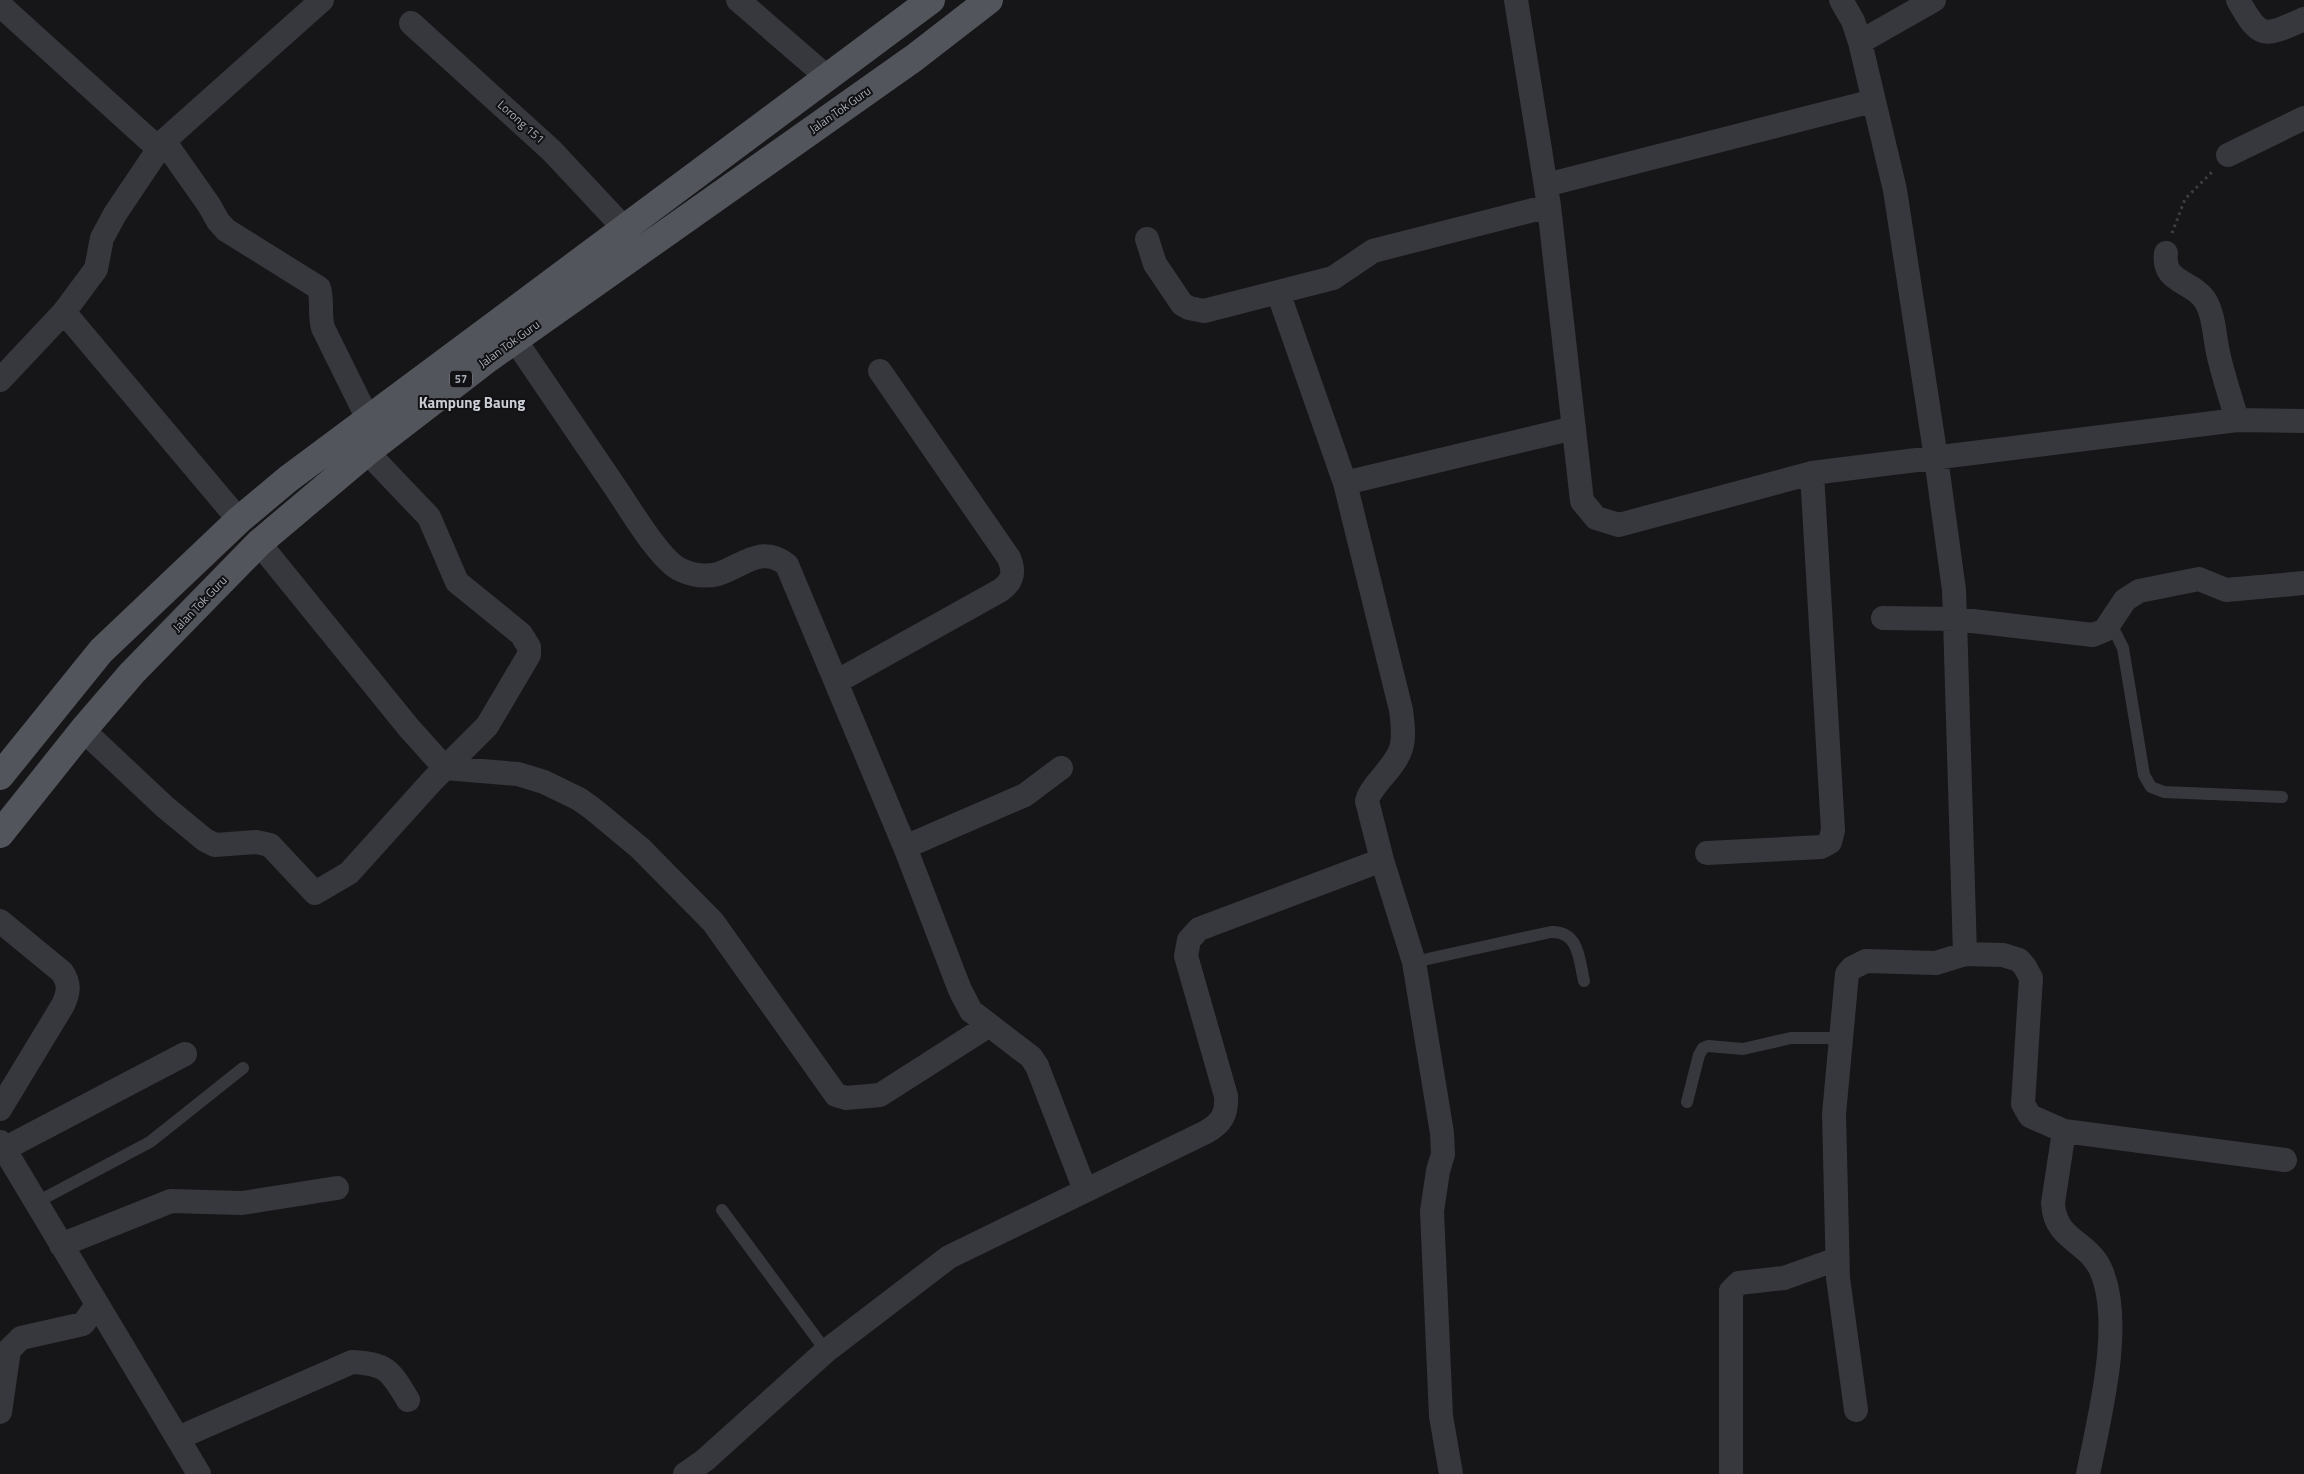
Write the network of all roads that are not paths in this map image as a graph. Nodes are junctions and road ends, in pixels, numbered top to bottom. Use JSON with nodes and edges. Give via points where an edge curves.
{"nodes":[{"id":1,"x":322,"y":0,"type":"edge"},
{"id":2,"x":738,"y":0,"type":"edge"},
{"id":3,"x":931,"y":0,"type":"edge"},
{"id":4,"x":989,"y":0,"type":"edge"},
{"id":5,"x":1516,"y":0,"type":"edge"},
{"id":6,"x":1841,"y":0,"type":"edge"},
{"id":7,"x":1934,"y":0,"type":"edge"},
{"id":8,"x":2238,"y":0,"type":"edge"},
{"id":9,"x":1,"y":2,"type":"edge"},
{"id":10,"x":2304,"y":20,"type":"edge"},
{"id":11,"x":411,"y":23,"type":"dead end"},
{"id":12,"x":1860,"y":42,"type":"junction"},
{"id":13,"x":827,"y":77,"type":"junction"},
{"id":14,"x":1873,"y":101,"type":"junction"},
{"id":15,"x":2304,"y":118,"type":"edge"},
{"id":16,"x":161,"y":145,"type":"junction"},
{"id":17,"x":2228,"y":155,"type":"road end"},
{"id":18,"x":1547,"y":195,"type":"junction"},
{"id":19,"x":624,"y":228,"type":"junction"},
{"id":20,"x":1148,"y":239,"type":"dead end"},
{"id":21,"x":2166,"y":253,"type":"road end"},
{"id":22,"x":1278,"y":292,"type":"junction"},
{"id":23,"x":64,"y":312,"type":"junction"},
{"id":24,"x":515,"y":340,"type":"junction"},
{"id":25,"x":880,"y":371,"type":"dead end"},
{"id":26,"x":0,"y":380,"type":"edge"},
{"id":27,"x":368,"y":419,"type":"junction"},
{"id":28,"x":2237,"y":420,"type":"junction"},
{"id":29,"x":2304,"y":421,"type":"edge"},
{"id":30,"x":1574,"y":428,"type":"junction"},
{"id":31,"x":367,"y":452,"type":"junction"},
{"id":32,"x":1936,"y":458,"type":"junction"},
{"id":33,"x":1812,"y":473,"type":"junction"},
{"id":34,"x":1345,"y":483,"type":"junction"},
{"id":35,"x":239,"y":520,"type":"junction"},
{"id":36,"x":259,"y":543,"type":"junction"},
{"id":37,"x":2304,"y":583,"type":"edge"},
{"id":38,"x":1883,"y":618,"type":"dead end"},
{"id":39,"x":1955,"y":619,"type":"junction"},
{"id":40,"x":2110,"y":622,"type":"junction"},
{"id":41,"x":836,"y":682,"type":"junction"},
{"id":42,"x":83,"y":730,"type":"junction"},
{"id":43,"x":445,"y":768,"type":"junction"},
{"id":44,"x":1061,"y":768,"type":"dead end"},
{"id":45,"x":0,"y":776,"type":"edge"},
{"id":46,"x":2282,"y":797,"type":"dead end"},
{"id":47,"x":0,"y":834,"type":"edge"},
{"id":48,"x":904,"y":847,"type":"junction"},
{"id":49,"x":1707,"y":853,"type":"dead end"},
{"id":50,"x":1382,"y":860,"type":"junction"},
{"id":51,"x":0,"y":921,"type":"edge"},
{"id":52,"x":1965,"y":954,"type":"junction"},
{"id":53,"x":1414,"y":962,"type":"junction"},
{"id":54,"x":1584,"y":981,"type":"dead end"},
{"id":55,"x":988,"y":1026,"type":"junction"},
{"id":56,"x":1841,"y":1038,"type":"junction"},
{"id":57,"x":185,"y":1054,"type":"dead end"},
{"id":58,"x":243,"y":1068,"type":"dead end"},
{"id":59,"x":1687,"y":1102,"type":"dead end"},
{"id":60,"x":0,"y":1108,"type":"edge"},
{"id":61,"x":2064,"y":1131,"type":"junction"},
{"id":62,"x":2,"y":1145,"type":"edge"},
{"id":63,"x":2285,"y":1160,"type":"dead end"},
{"id":64,"x":337,"y":1188,"type":"dead end"},
{"id":65,"x":1085,"y":1190,"type":"junction"},
{"id":66,"x":37,"y":1202,"type":"junction"},
{"id":67,"x":722,"y":1210,"type":"dead end"},
{"id":68,"x":61,"y":1245,"type":"junction"},
{"id":69,"x":1837,"y":1259,"type":"junction"},
{"id":70,"x":98,"y":1305,"type":"junction"},
{"id":71,"x":826,"y":1351,"type":"junction"},
{"id":72,"x":408,"y":1400,"type":"dead end"},
{"id":73,"x":1856,"y":1410,"type":"dead end"},
{"id":74,"x":0,"y":1412,"type":"edge"},
{"id":75,"x":178,"y":1438,"type":"junction"},
{"id":76,"x":199,"y":1474,"type":"edge"},
{"id":77,"x":685,"y":1474,"type":"edge"},
{"id":78,"x":1452,"y":1474,"type":"edge"},
{"id":79,"x":1731,"y":1474,"type":"edge"},
{"id":80,"x":2088,"y":1474,"type":"edge"}],
"edges":[{"from":1,"to":16,"type":"street"},
{"from":2,"to":13,"type":"street"},
{"from":3,"to":13,"type":"main road","name":"Jalan Tok Guru","number":"57"},
{"from":4,"to":24,"type":"main road","name":"Jalan Tok Guru","number":"57","via":[[914,58]]},
{"from":5,"to":18,"type":"street"},
{"from":6,"to":12,"type":"street"},
{"from":7,"to":12,"type":"street"},
{"from":8,"to":10,"type":"street","via":[[2251,23],[2263,32],[2278,31]]},
{"from":9,"to":16,"type":"street"},
{"from":11,"to":19,"type":"street","name":"Lorong 151","via":[[552,151]]},
{"from":12,"to":14,"type":"street"},
{"from":13,"to":19,"type":"main road","name":"Jalan Tok Guru","number":"57"},
{"from":14,"to":18,"type":"street"},
{"from":14,"to":32,"type":"street","via":[[1895,190]]},
{"from":15,"to":17,"type":"street"},
{"from":16,"to":23,"type":"street","via":[[102,238],[96,269]]},
{"from":16,"to":27,"type":"street","via":[[226,230],[319,288],[322,298],[319,316],[323,328]]},
{"from":18,"to":22,"type":"street","via":[[1373,251],[1333,278]]},
{"from":18,"to":30,"type":"street"},
{"from":19,"to":27,"type":"main road","name":"Jalan Tok Guru","number":"57"},
{"from":20,"to":22,"type":"street","via":[[1155,264],[1182,304],[1190,308],[1204,311]]},
{"from":21,"to":28,"type":"street","via":[[2166,268],[2171,275],[2204,298],[2209,308],[2218,355]]},
{"from":22,"to":34,"type":"street"},
{"from":23,"to":26,"type":"street"},
{"from":23,"to":35,"type":"street"},
{"from":24,"to":31,"type":"main road","name":"Jalan Tok Guru","number":"57"},
{"from":24,"to":41,"type":"street","via":[[669,563],[679,570],[704,576],[768,555],[777,556],[787,565]]},
{"from":25,"to":41,"type":"street","via":[[1009,558],[1012,576],[1001,590]]},
{"from":27,"to":35,"type":"main road","name":"Jalan Tok Guru","number":"57","via":[[288,478]]},
{"from":28,"to":29,"type":"street"},
{"from":28,"to":32,"type":"street"},
{"from":30,"to":33,"type":"street","via":[[1582,501],[1596,518],[1619,525]]},
{"from":30,"to":34,"type":"street"},
{"from":31,"to":36,"type":"main road","name":"Jalan Tok Guru","number":"57"},
{"from":31,"to":43,"type":"street","via":[[429,517],[457,582],[521,634],[529,647],[526,662],[487,726]]},
{"from":32,"to":33,"type":"street"},
{"from":32,"to":39,"type":"street"},
{"from":33,"to":49,"type":"street","via":[[1833,830],[1830,842],[1821,847]]},
{"from":34,"to":50,"type":"street","via":[[1401,710],[1404,735],[1402,750],[1368,794]]},
{"from":35,"to":45,"type":"main road","name":"Jalan Tok Guru","number":"57","via":[[101,651]]},
{"from":36,"to":42,"type":"main road","name":"Jalan Tok Guru","number":"57","via":[[132,673]]},
{"from":36,"to":43,"type":"street"},
{"from":37,"to":40,"type":"street","via":[[2226,590],[2199,579],[2139,590],[2125,600]]},
{"from":38,"to":39,"type":"street"},
{"from":39,"to":40,"type":"street","via":[[2087,635],[2099,633]]},
{"from":39,"to":52,"type":"street"},
{"from":40,"to":46,"type":"lane","via":[[2123,648],[2146,782],[2164,792]]},
{"from":41,"to":48,"type":"street"},
{"from":42,"to":43,"type":"street","via":[[205,840],[215,845],[256,842],[270,845],[315,893],[349,873]]},
{"from":42,"to":47,"type":"main road","name":"Jalan Tok Guru","number":"57"},
{"from":43,"to":55,"type":"street","via":[[518,774],[544,782],[580,799],[640,848],[713,922],[832,1091],[841,1097],[883,1094]]},
{"from":44,"to":48,"type":"street","via":[[1025,795]]},
{"from":48,"to":55,"type":"street","via":[[960,990],[972,1011]]},
{"from":50,"to":53,"type":"street"},
{"from":50,"to":65,"type":"street","via":[[1199,928],[1189,940],[1186,956],[1226,1096],[1224,1116],[1219,1124],[1206,1132]]},
{"from":51,"to":60,"type":"street","via":[[62,972],[68,982],[68,994],[63,1005]]},
{"from":52,"to":56,"type":"street","via":[[1940,962],[1866,962],[1852,968],[1846,982]]},
{"from":52,"to":61,"type":"street","via":[[2010,956],[2028,970],[2031,983],[2023,1104],[2030,1116]]},
{"from":53,"to":54,"type":"lane","via":[[1560,932],[1574,941]]},
{"from":53,"to":78,"type":"street","via":[[1442,1133],[1443,1154],[1432,1211],[1441,1416]]},
{"from":55,"to":65,"type":"street","via":[[1022,1049],[1037,1066]]},
{"from":56,"to":59,"type":"lane","via":[[1791,1038],[1743,1050],[1702,1048]]},
{"from":56,"to":69,"type":"street","via":[[1834,1114]]},
{"from":57,"to":62,"type":"street"},
{"from":58,"to":66,"type":"lane","via":[[154,1140]]},
{"from":61,"to":63,"type":"street"},
{"from":61,"to":80,"type":"street","via":[[2053,1214],[2064,1233],[2091,1254],[2100,1268],[2109,1309],[2111,1338]]},
{"from":62,"to":66,"type":"street"},
{"from":64,"to":68,"type":"street","via":[[242,1203],[171,1201]]},
{"from":65,"to":71,"type":"street","via":[[949,1257]]},
{"from":66,"to":68,"type":"street"},
{"from":67,"to":71,"type":"lane"},
{"from":68,"to":70,"type":"street"},
{"from":69,"to":73,"type":"street"},
{"from":69,"to":79,"type":"street","via":[[1784,1278],[1739,1283],[1731,1291]]},
{"from":70,"to":74,"type":"street","via":[[83,1324],[21,1338],[14,1343],[9,1350]]},
{"from":70,"to":75,"type":"street"},
{"from":71,"to":77,"type":"street","via":[[705,1460]]},
{"from":72,"to":75,"type":"street","via":[[391,1373],[374,1363],[352,1362]]},
{"from":75,"to":76,"type":"street"}]}
